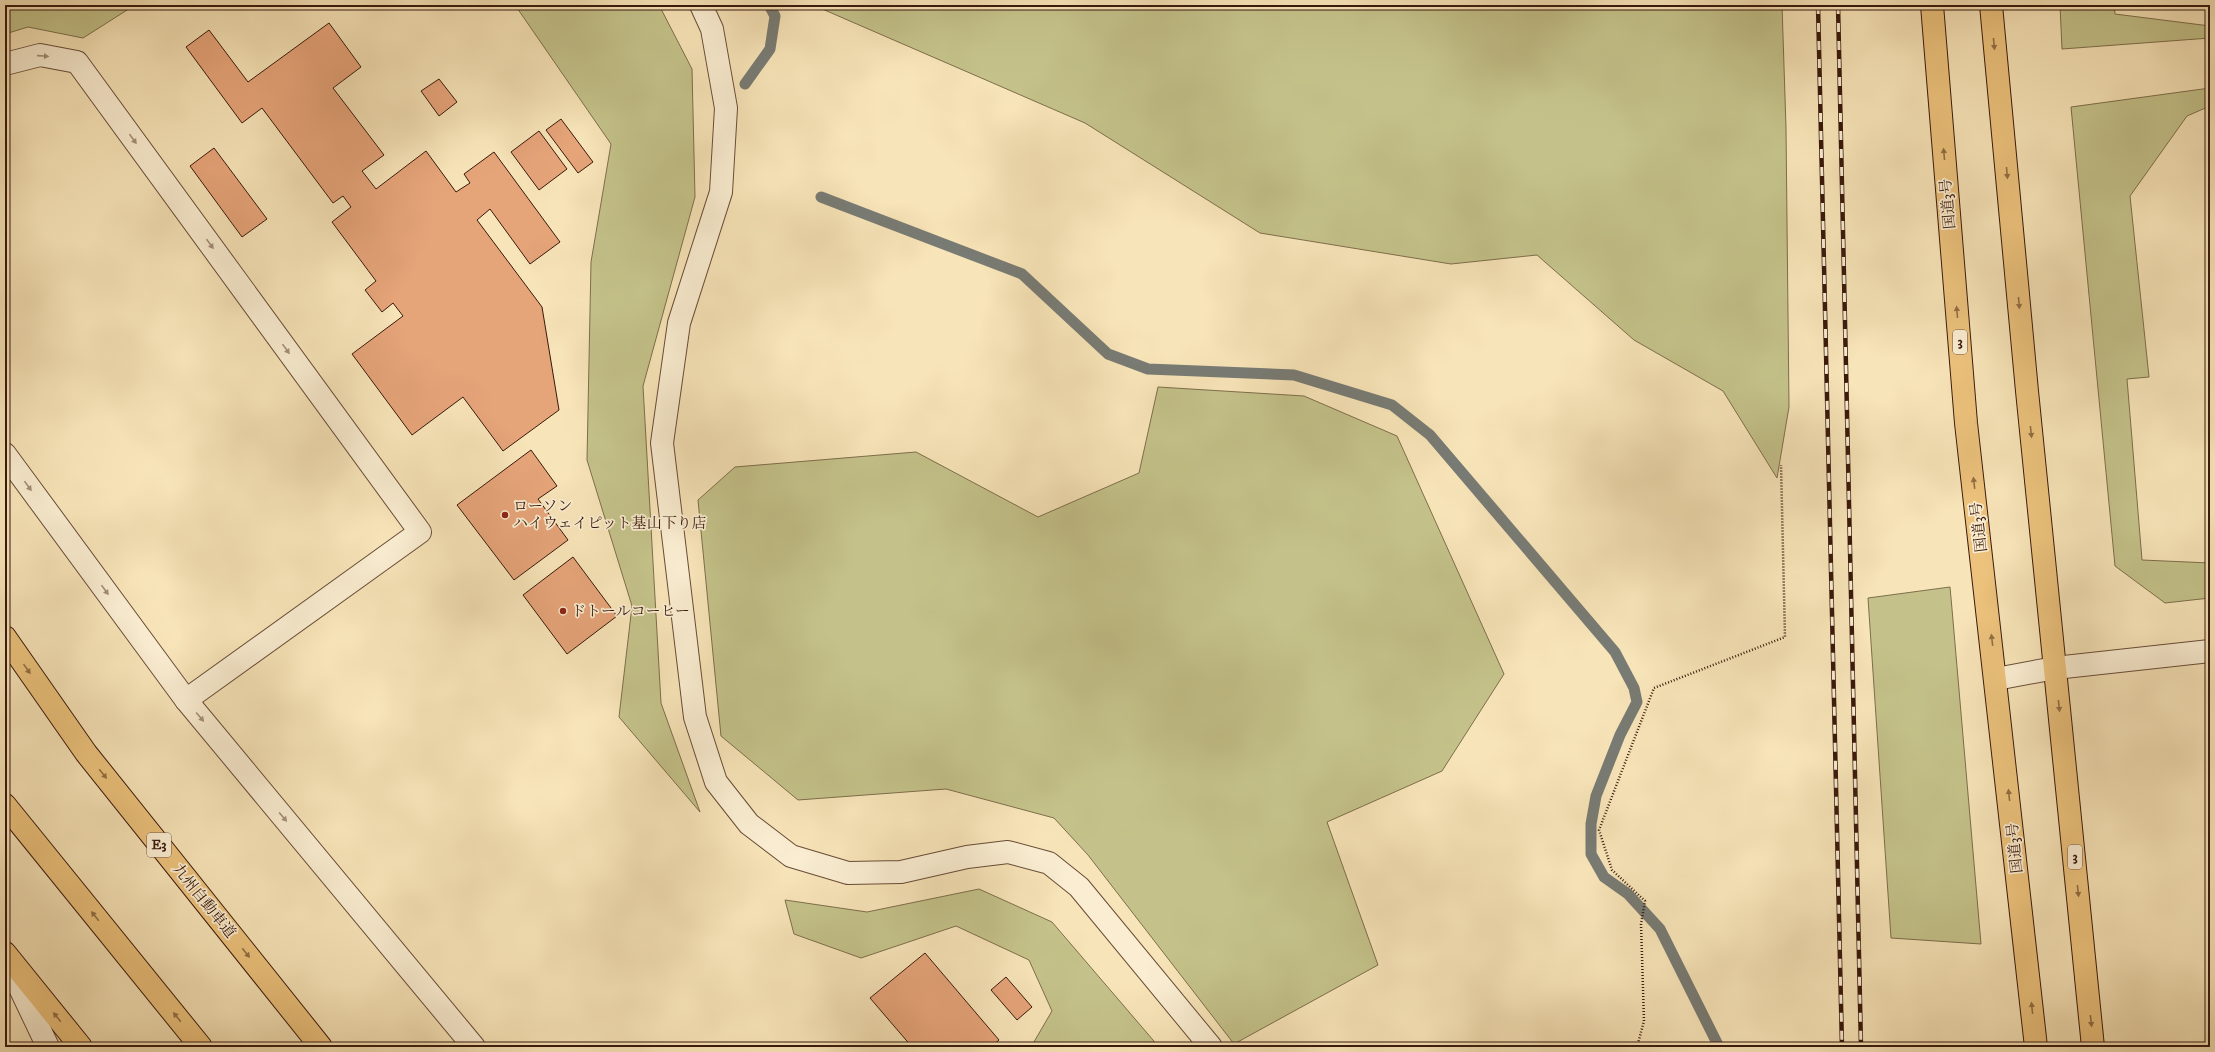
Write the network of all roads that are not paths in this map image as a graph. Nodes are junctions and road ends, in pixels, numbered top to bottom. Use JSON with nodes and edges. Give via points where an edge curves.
{"nodes":[{"id":1,"x":701,"y":5,"type":"edge"},
{"id":2,"x":1932,"y":5,"type":"edge"},
{"id":3,"x":1991,"y":5,"type":"edge"},
{"id":4,"x":5,"y":64,"type":"edge"},
{"id":5,"x":5,"y":454,"type":"edge"},
{"id":6,"x":5,"y":637,"type":"edge"},
{"id":7,"x":2210,"y":651,"type":"edge"},
{"id":8,"x":2055,"y":668,"type":"junction"},
{"id":9,"x":1996,"y":679,"type":"junction"},
{"id":10,"x":186,"y":700,"type":"junction"},
{"id":11,"x":5,"y":805,"type":"edge"},
{"id":12,"x":5,"y":953,"type":"edge"},
{"id":13,"x":5,"y":958,"type":"edge"},
{"id":14,"x":48,"y":1047,"type":"edge"},
{"id":15,"x":81,"y":1047,"type":"edge"},
{"id":16,"x":201,"y":1047,"type":"edge"},
{"id":17,"x":321,"y":1047,"type":"edge"},
{"id":18,"x":474,"y":1047,"type":"edge"},
{"id":19,"x":1211,"y":1047,"type":"edge"},
{"id":20,"x":2036,"y":1047,"type":"edge"},
{"id":21,"x":2094,"y":1047,"type":"edge"}],
"edges":[{"from":1,"to":19,"type":"street","via":[[712,29],[726,108],[721,192],[679,323],[662,443],[695,717],[716,782],[749,824],[791,856],[848,873],[901,872],[967,857],[1008,852],[1049,863],[1079,888]]},
{"from":9,"to":2,"type":"highway","name":"国道3号","number":"3","one_way":true,"via":[[1966,423]]},
{"from":3,"to":8,"type":"highway","number":"3","one_way":true},
{"from":4,"to":10,"type":"street","one_way":true,"via":[[40,55],[77,62],[420,532]]},
{"from":5,"to":10,"type":"street","one_way":true},
{"from":6,"to":17,"type":"highway","name":"九州自動車道","number":"E3","one_way":true,"via":[[86,753]]},
{"from":7,"to":8,"type":"street"},
{"from":8,"to":9,"type":"street"},
{"from":8,"to":21,"type":"highway","number":"3","one_way":true},
{"from":20,"to":9,"type":"highway","name":"国道3号","number":"3","one_way":true},
{"from":10,"to":18,"type":"street","one_way":true},
{"from":16,"to":11,"type":"highway","one_way":true},
{"from":15,"to":12,"type":"highway","one_way":true},
{"from":13,"to":14,"type":"street"}]}
